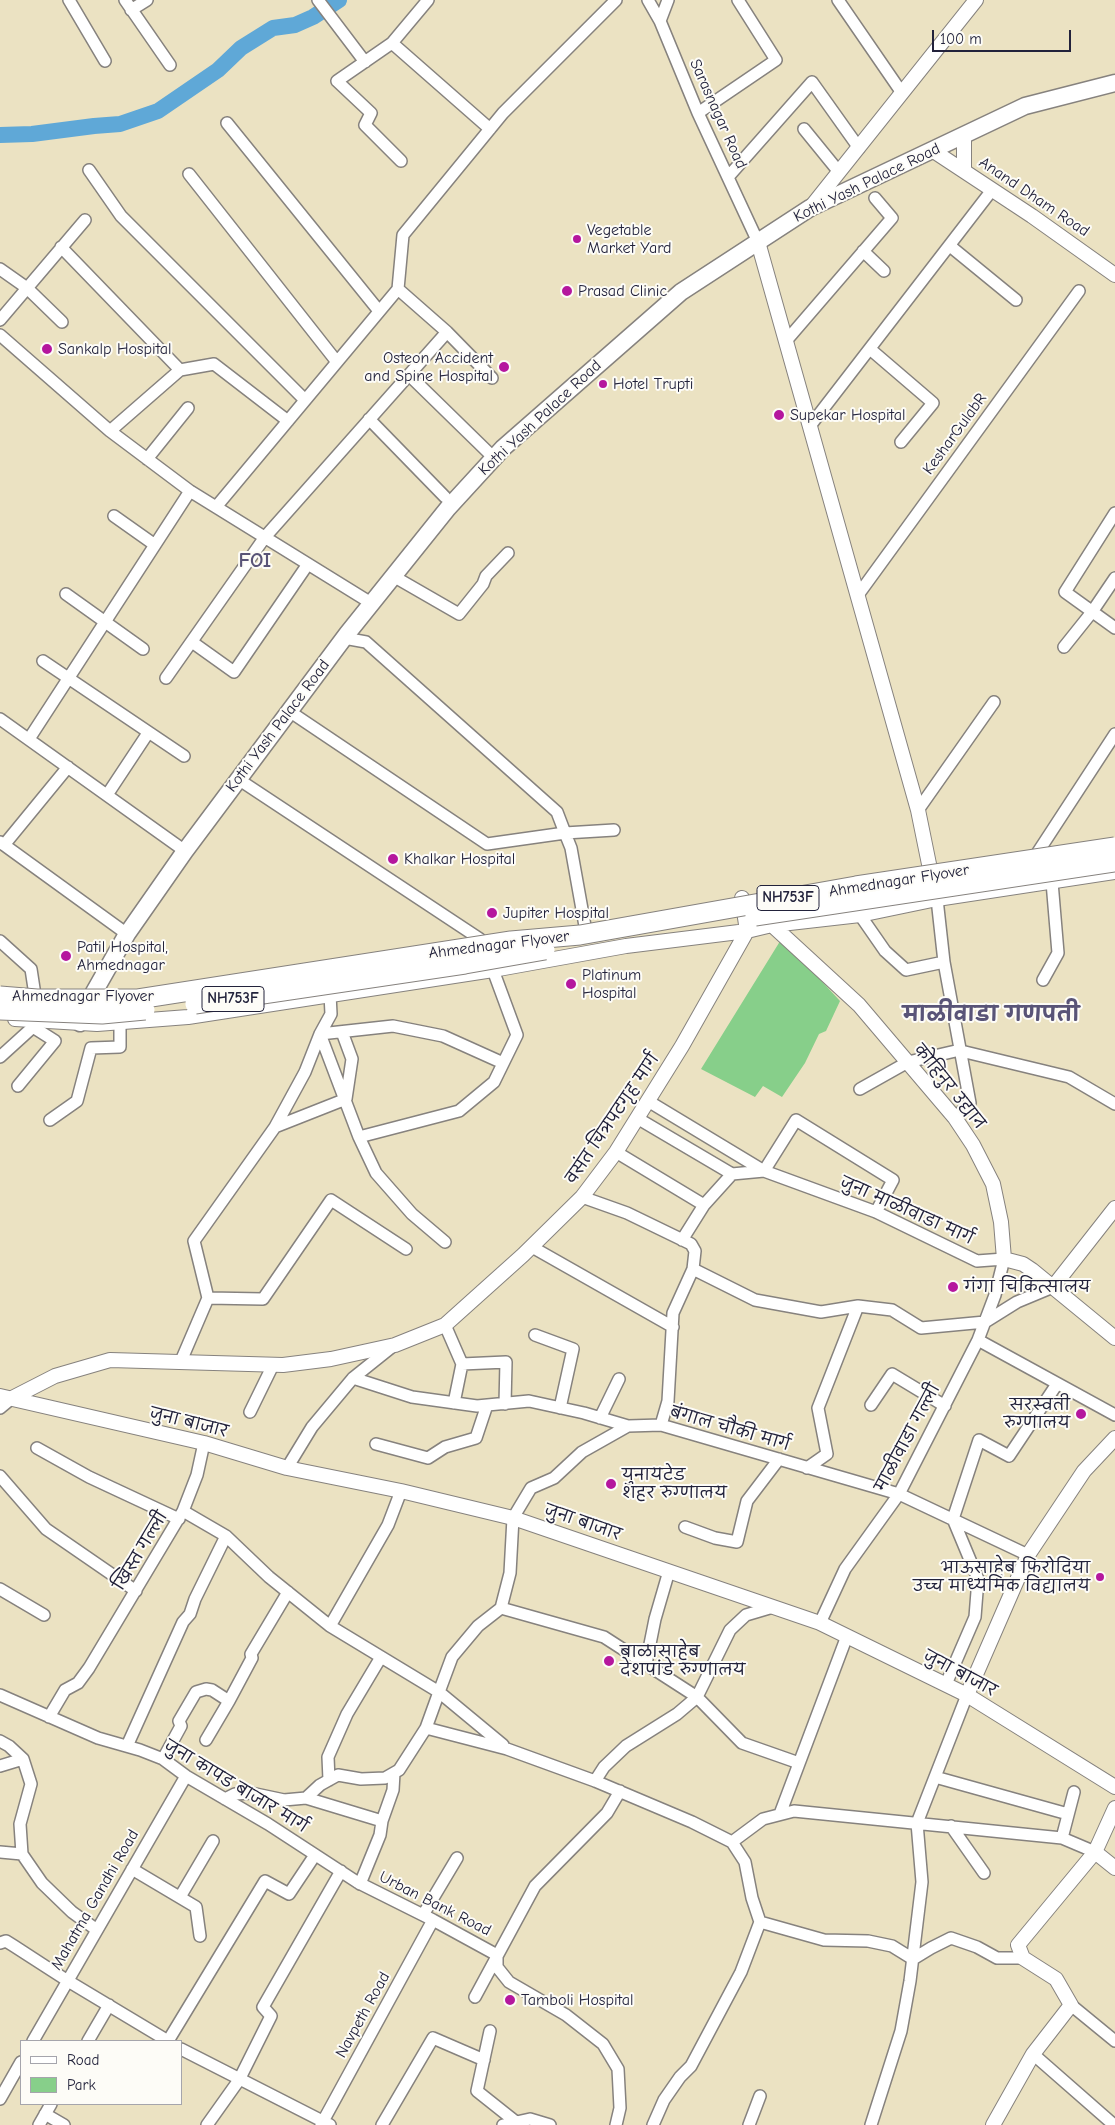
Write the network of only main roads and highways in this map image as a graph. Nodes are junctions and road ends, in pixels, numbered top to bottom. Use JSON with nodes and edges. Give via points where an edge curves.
{"nodes":[{"id":1,"x":1115,"y":83,"type":"edge"},
{"id":2,"x":1115,"y":847,"type":"edge"},
{"id":3,"x":1115,"y":862,"type":"edge"},
{"id":4,"x":0,"y":996,"type":"edge"},
{"id":5,"x":0,"y":1010,"type":"edge"},
{"id":6,"x":72,"y":1024,"type":"road end"}],
"edges":[{"from":1,"to":6,"type":"main road","name":"Kothi Yash Palace Road","via":[[1025,106],[810,208],[681,292],[616,347],[494,458],[393,576],[185,851],[86,994]]},
{"from":2,"to":4,"type":"highway","name":"Ahmednagar Flyover","number":"NH753F","bridge":true,"via":[[856,886],[580,935],[511,941],[138,1000]]},
{"from":3,"to":5,"type":"highway","name":"Ahmednagar Flyover","number":"NH753F","bridge":true,"via":[[170,1008],[102,1014]]}]}
